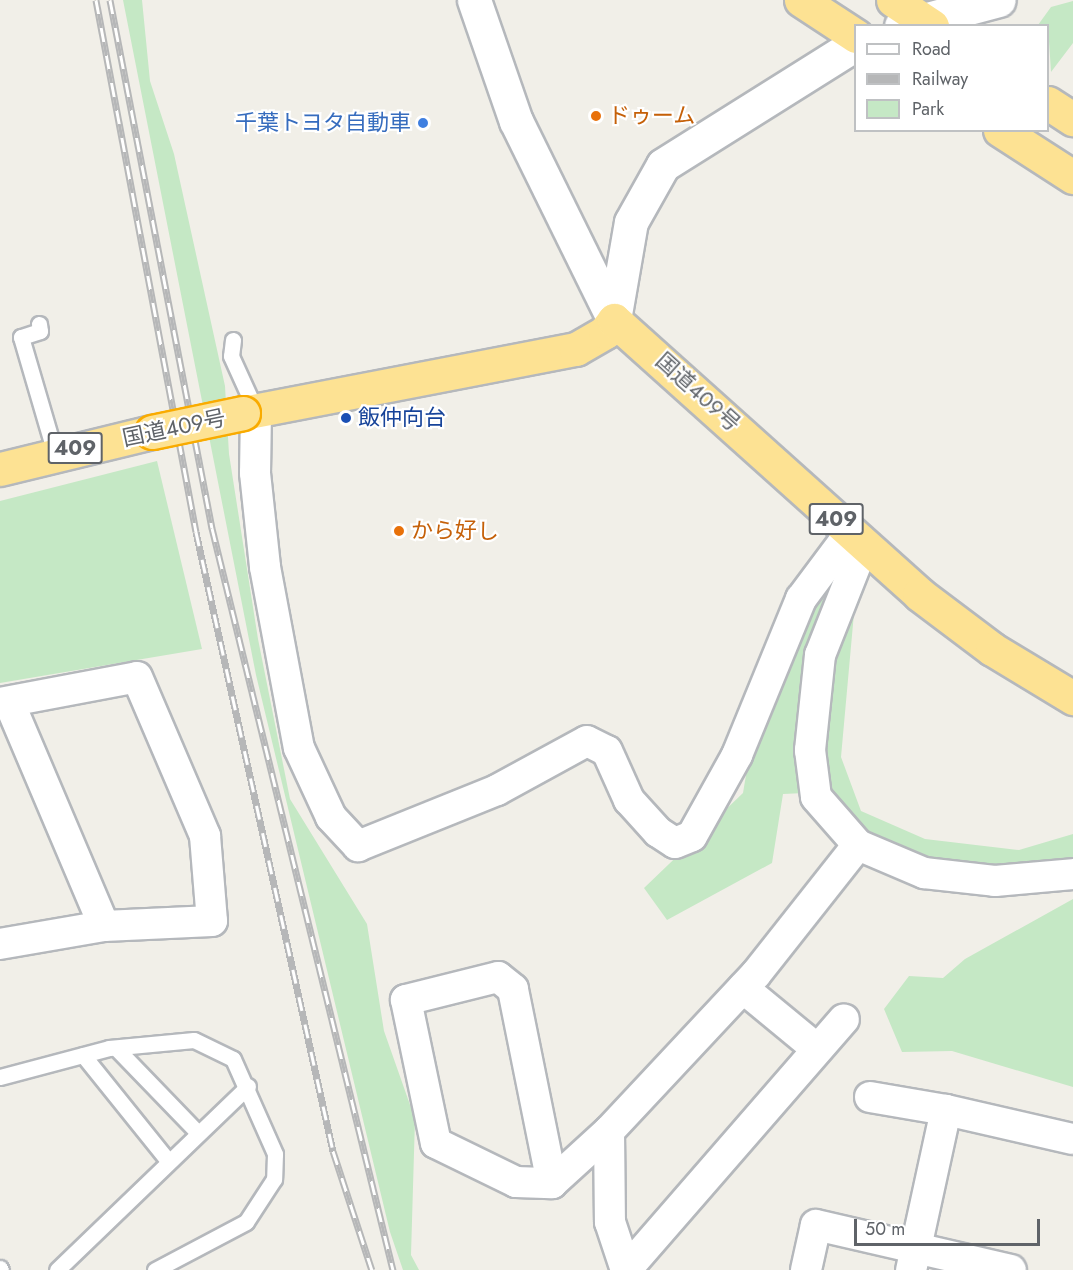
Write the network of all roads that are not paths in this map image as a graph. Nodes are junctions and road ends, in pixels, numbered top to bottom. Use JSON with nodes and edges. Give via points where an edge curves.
{"nodes":[{"id":1,"x":474,"y":0,"type":"edge"},
{"id":2,"x":801,"y":0,"type":"edge"},
{"id":3,"x":893,"y":0,"type":"edge"},
{"id":4,"x":991,"y":1,"type":"edge"},
{"id":5,"x":918,"y":23,"type":"edge"},
{"id":6,"x":854,"y":35,"type":"edge"},
{"id":7,"x":854,"y":45,"type":"edge"},
{"id":8,"x":1049,"y":104,"type":"edge"},
{"id":9,"x":1073,"y":120,"type":"edge"},
{"id":10,"x":1003,"y":132,"type":"edge"},
{"id":11,"x":1073,"y":177,"type":"edge"},
{"id":12,"x":614,"y":320,"type":"junction"},
{"id":13,"x":39,"y":324,"type":"dead end"},
{"id":14,"x":233,"y":340,"type":"dead end"},
{"id":15,"x":249,"y":412,"type":"junction"},
{"id":16,"x":55,"y":453,"type":"junction"},
{"id":17,"x":0,"y":469,"type":"edge"},
{"id":18,"x":857,"y":538,"type":"junction"},
{"id":19,"x":1073,"y":698,"type":"edge"},
{"id":20,"x":5,"y":702,"type":"edge"},
{"id":21,"x":858,"y":845,"type":"junction"},
{"id":22,"x":1073,"y":874,"type":"edge"},
{"id":23,"x":104,"y":926,"type":"junction"},
{"id":24,"x":0,"y":944,"type":"edge"},
{"id":25,"x":743,"y":988,"type":"junction"},
{"id":26,"x":844,"y":1019,"type":"dead end"},
{"id":27,"x":116,"y":1048,"type":"junction"},
{"id":28,"x":817,"y":1049,"type":"junction"},
{"id":29,"x":83,"y":1055,"type":"junction"},
{"id":30,"x":0,"y":1077,"type":"edge"},
{"id":31,"x":248,"y":1086,"type":"junction"},
{"id":32,"x":870,"y":1097,"type":"dead end"},
{"id":33,"x":946,"y":1110,"type":"junction"},
{"id":34,"x":609,"y":1131,"type":"junction"},
{"id":35,"x":198,"y":1133,"type":"junction"},
{"id":36,"x":1073,"y":1139,"type":"edge"},
{"id":37,"x":169,"y":1162,"type":"junction"},
{"id":38,"x":552,"y":1183,"type":"junction"},
{"id":39,"x":913,"y":1259,"type":"edge"},
{"id":40,"x":57,"y":1270,"type":"edge"},
{"id":41,"x":154,"y":1270,"type":"edge"},
{"id":42,"x":806,"y":1270,"type":"edge"},
{"id":43,"x":1011,"y":1270,"type":"edge"}],
"edges":[{"from":1,"to":12,"type":"street","via":[[516,121]]},
{"from":2,"to":6,"type":"highway"},
{"from":3,"to":5,"type":"highway"},
{"from":4,"to":5,"type":"street"},
{"from":7,"to":12,"type":"street","via":[[663,165],[631,222]]},
{"from":8,"to":9,"type":"highway"},
{"from":10,"to":11,"type":"highway"},
{"from":12,"to":15,"type":"highway","name":"国道409号","number":"409","via":[[605,332],[576,349]]},
{"from":12,"to":18,"type":"highway","name":"国道409号","number":"409"},
{"from":13,"to":16,"type":"lane","via":[[40,331],[21,337]]},
{"from":14,"to":15,"type":"lane","via":[[231,356]]},
{"from":15,"to":16,"type":"highway","name":"国道409号","number":"409","bridge":true},
{"from":15,"to":18,"type":"street","via":[[265,567],[299,748],[330,817],[358,846],[497,789],[586,741],[607,751],[629,800],[658,832],[675,843],[692,836],[737,755],[801,599]]},
{"from":16,"to":17,"type":"highway","name":"国道409号","number":"409"},
{"from":18,"to":19,"type":"highway","name":"国道409号","number":"409","via":[[992,649]]},
{"from":18,"to":21,"type":"street","via":[[820,655],[810,750],[816,797]]},
{"from":20,"to":23,"type":"street"},
{"from":20,"to":23,"type":"street","via":[[137,677],[205,836],[212,921]]},
{"from":21,"to":22,"type":"street","via":[[924,873],[995,881]]},
{"from":21,"to":25,"type":"street"},
{"from":23,"to":24,"type":"street"},
{"from":25,"to":28,"type":"street"},
{"from":25,"to":34,"type":"street"},
{"from":26,"to":28,"type":"street"},
{"from":27,"to":29,"type":"lane"},
{"from":27,"to":31,"type":"lane","via":[[194,1040],[234,1059]]},
{"from":27,"to":35,"type":"lane"},
{"from":28,"to":34,"type":"street","via":[[626,1270],[610,1222]]},
{"from":29,"to":30,"type":"lane"},
{"from":29,"to":37,"type":"lane"},
{"from":31,"to":35,"type":"lane"},
{"from":31,"to":41,"type":"lane","via":[[275,1154],[274,1179],[262,1205],[224,1237]]},
{"from":32,"to":33,"type":"street"},
{"from":33,"to":36,"type":"street"},
{"from":33,"to":39,"type":"street"},
{"from":34,"to":38,"type":"street"},
{"from":35,"to":37,"type":"lane"},
{"from":37,"to":40,"type":"lane"},
{"from":38,"to":38,"type":"street","via":[[513,989],[498,977],[406,1000],[436,1143],[516,1182]]},
{"from":39,"to":42,"type":"street","via":[[816,1225]]},
{"from":39,"to":43,"type":"street"}]}
